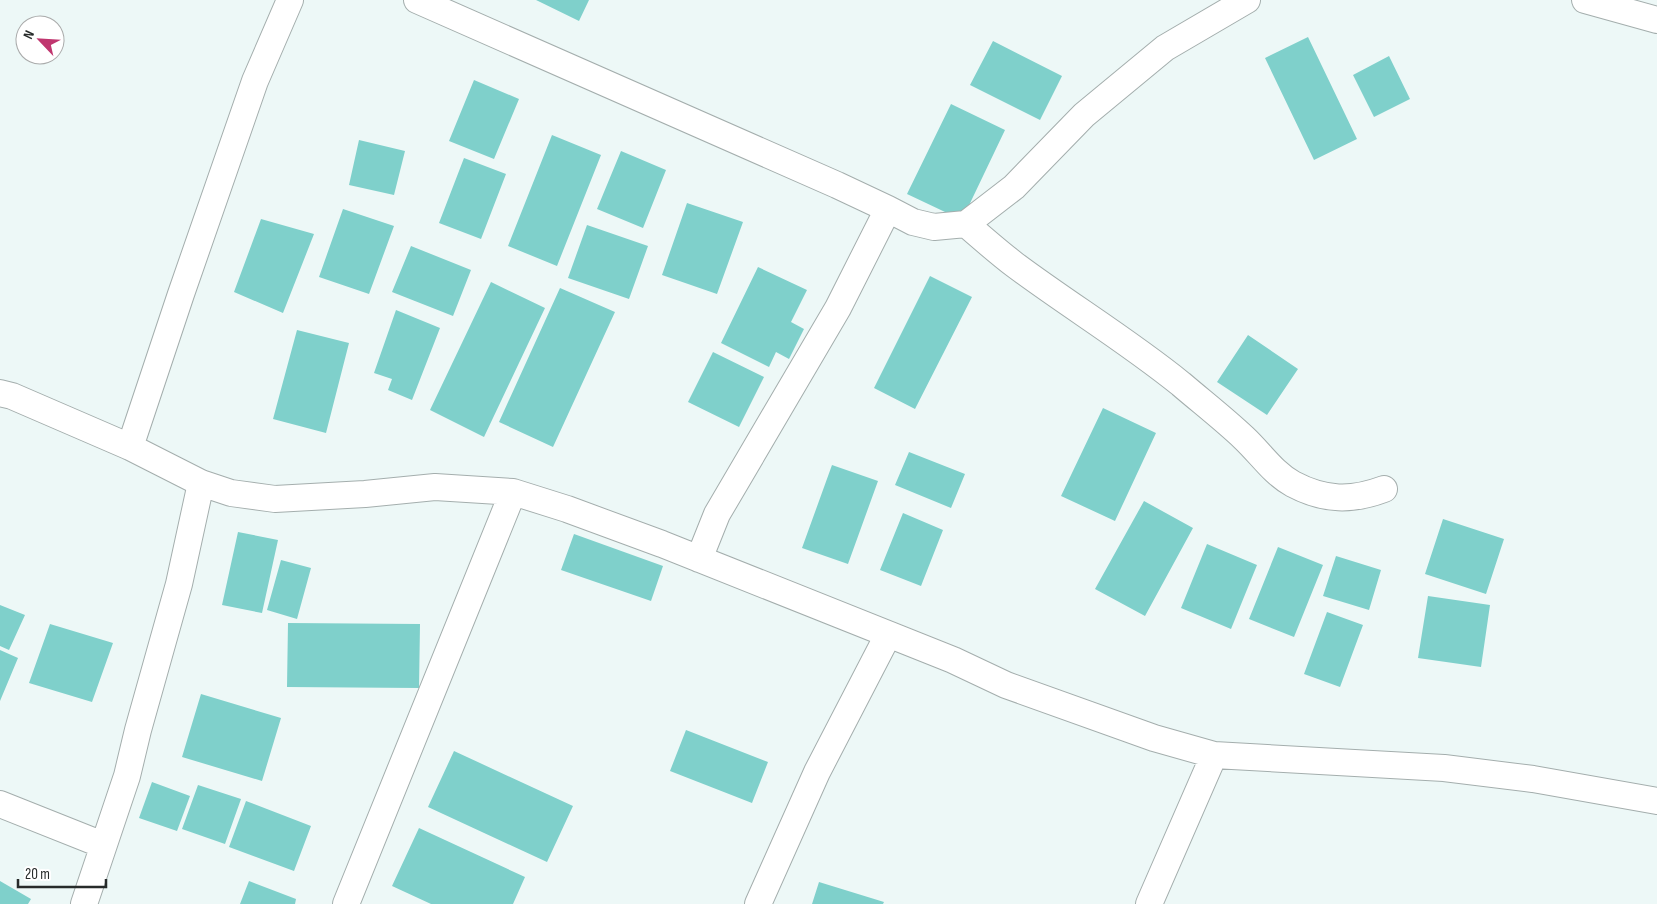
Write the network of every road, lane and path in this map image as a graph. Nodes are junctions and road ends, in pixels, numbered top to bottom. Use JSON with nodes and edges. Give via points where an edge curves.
{"nodes":[{"id":1,"x":290,"y":0,"type":"edge"},
{"id":2,"x":418,"y":0,"type":"edge"},
{"id":3,"x":1247,"y":0,"type":"edge"},
{"id":4,"x":1585,"y":0,"type":"edge"},
{"id":5,"x":1657,"y":20,"type":"edge"},
{"id":6,"x":888,"y":210,"type":"junction"},
{"id":7,"x":966,"y":224,"type":"junction"},
{"id":8,"x":0,"y":393,"type":"edge"},
{"id":9,"x":130,"y":447,"type":"junction"},
{"id":10,"x":201,"y":482,"type":"junction"},
{"id":11,"x":1384,"y":489,"type":"dead end"},
{"id":12,"x":513,"y":492,"type":"junction"},
{"id":13,"x":699,"y":559,"type":"junction"},
{"id":14,"x":888,"y":635,"type":"junction"},
{"id":15,"x":1214,"y":755,"type":"junction"},
{"id":16,"x":1657,"y":801,"type":"edge"},
{"id":17,"x":0,"y":804,"type":"edge"},
{"id":18,"x":103,"y":845,"type":"junction"},
{"id":19,"x":84,"y":904,"type":"edge"},
{"id":20,"x":346,"y":904,"type":"edge"},
{"id":21,"x":758,"y":904,"type":"edge"},
{"id":22,"x":1149,"y":904,"type":"edge"}],
"edges":[{"from":1,"to":9,"type":"street","via":[[255,81]]},
{"from":2,"to":6,"type":"street"},
{"from":3,"to":7,"type":"street","via":[[1165,48],[1084,115],[1014,187]]},
{"from":4,"to":5,"type":"street"},
{"from":6,"to":7,"type":"street","via":[[913,222],[934,227]]},
{"from":6,"to":13,"type":"street","via":[[838,308],[717,514]]},
{"from":7,"to":11,"type":"street","via":[[1014,264],[1175,380],[1244,439],[1271,469],[1293,484],[1337,498],[1366,496]]},
{"from":8,"to":9,"type":"street"},
{"from":9,"to":10,"type":"street"},
{"from":10,"to":12,"type":"street","via":[[231,493],[275,499],[435,487]]},
{"from":10,"to":18,"type":"street","via":[[179,584],[127,776]]},
{"from":12,"to":13,"type":"street"},
{"from":12,"to":20,"type":"street"},
{"from":13,"to":14,"type":"street"},
{"from":14,"to":15,"type":"street","via":[[1006,685],[1154,738]]},
{"from":14,"to":21,"type":"street","via":[[818,772]]},
{"from":15,"to":16,"type":"street","via":[[1444,768],[1533,779]]},
{"from":15,"to":22,"type":"street"},
{"from":17,"to":18,"type":"street"},
{"from":18,"to":19,"type":"street"}]}
